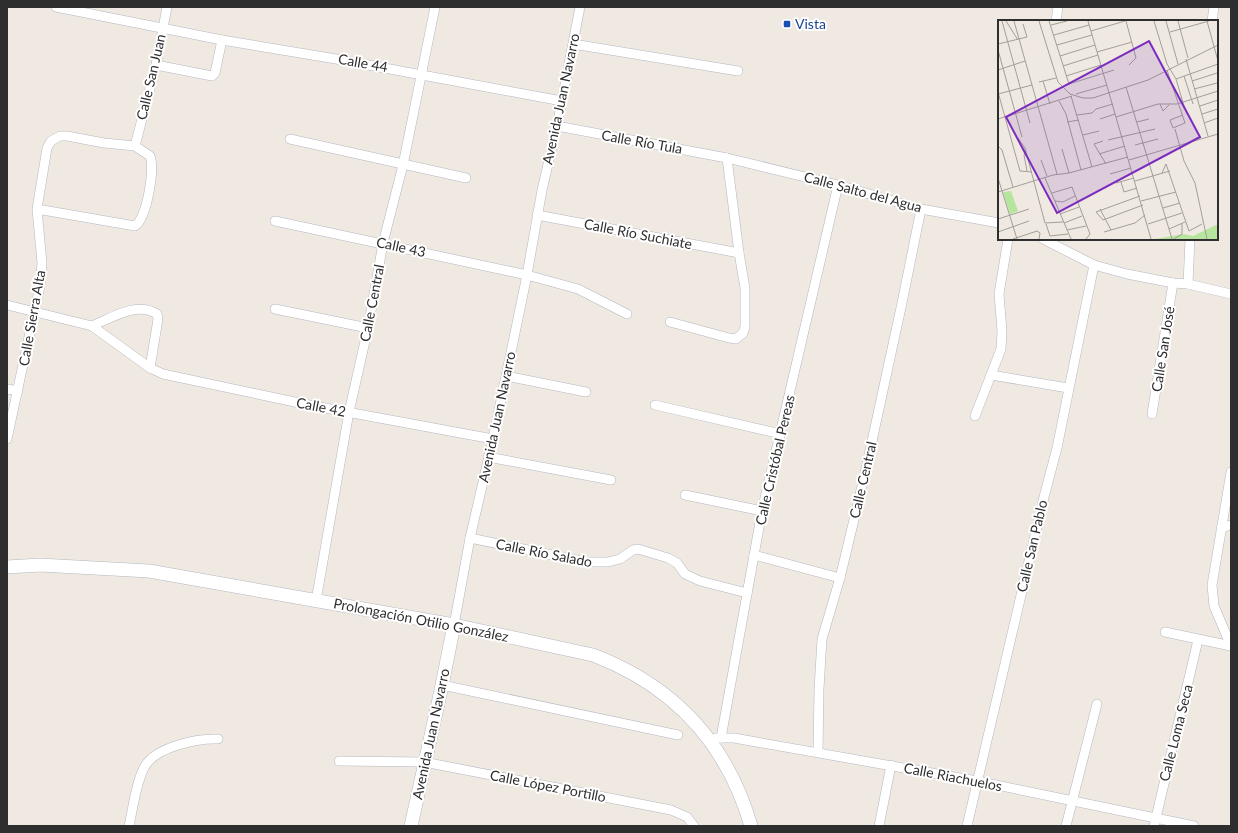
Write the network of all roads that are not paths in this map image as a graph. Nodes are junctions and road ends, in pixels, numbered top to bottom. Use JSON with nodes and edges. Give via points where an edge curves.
{"nodes":[{"id":1,"x":56,"y":7,"type":"edge"},
{"id":2,"x":167,"y":7,"type":"edge"},
{"id":3,"x":435,"y":7,"type":"edge"},
{"id":4,"x":580,"y":7,"type":"edge"},
{"id":5,"x":1058,"y":7,"type":"edge"},
{"id":6,"x":1214,"y":7,"type":"edge"},
{"id":7,"x":1056,"y":20,"type":"edge"},
{"id":8,"x":1212,"y":20,"type":"edge"},
{"id":9,"x":163,"y":28,"type":"junction"},
{"id":10,"x":222,"y":40,"type":"junction"},
{"id":11,"x":573,"y":44,"type":"junction"},
{"id":12,"x":156,"y":65,"type":"junction"},
{"id":13,"x":738,"y":71,"type":"dead end"},
{"id":14,"x":422,"y":74,"type":"junction"},
{"id":15,"x":562,"y":100,"type":"junction"},
{"id":16,"x":558,"y":126,"type":"junction"},
{"id":17,"x":290,"y":140,"type":"dead end"},
{"id":18,"x":135,"y":146,"type":"junction"},
{"id":19,"x":728,"y":158,"type":"junction"},
{"id":20,"x":403,"y":165,"type":"junction"},
{"id":21,"x":466,"y":178,"type":"dead end"},
{"id":22,"x":838,"y":185,"type":"junction"},
{"id":23,"x":37,"y":209,"type":"junction"},
{"id":24,"x":921,"y":209,"type":"junction"},
{"id":25,"x":538,"y":215,"type":"junction"},
{"id":26,"x":275,"y":221,"type":"dead end"},
{"id":27,"x":998,"y":222,"type":"edge"},
{"id":28,"x":1008,"y":240,"type":"edge"},
{"id":29,"x":1045,"y":240,"type":"edge"},
{"id":30,"x":1190,"y":240,"type":"edge"},
{"id":31,"x":383,"y":243,"type":"junction"},
{"id":32,"x":739,"y":252,"type":"junction"},
{"id":33,"x":1094,"y":265,"type":"junction"},
{"id":34,"x":527,"y":275,"type":"junction"},
{"id":35,"x":1173,"y":283,"type":"junction"},
{"id":36,"x":1188,"y":284,"type":"junction"},
{"id":37,"x":1231,"y":294,"type":"edge"},
{"id":38,"x":7,"y":305,"type":"edge"},
{"id":39,"x":275,"y":309,"type":"dead end"},
{"id":40,"x":36,"y":311,"type":"junction"},
{"id":41,"x":627,"y":314,"type":"dead end"},
{"id":42,"x":670,"y":322,"type":"dead end"},
{"id":43,"x":92,"y":326,"type":"junction"},
{"id":44,"x":368,"y":328,"type":"junction"},
{"id":45,"x":150,"y":368,"type":"junction"},
{"id":46,"x":992,"y":375,"type":"junction"},
{"id":47,"x":506,"y":376,"type":"junction"},
{"id":48,"x":1068,"y":388,"type":"junction"},
{"id":49,"x":7,"y":389,"type":"edge"},
{"id":50,"x":18,"y":390,"type":"junction"},
{"id":51,"x":586,"y":392,"type":"dead end"},
{"id":52,"x":655,"y":405,"type":"dead end"},
{"id":53,"x":349,"y":412,"type":"junction"},
{"id":54,"x":1152,"y":414,"type":"dead end"},
{"id":55,"x":976,"y":416,"type":"dead end"},
{"id":56,"x":781,"y":434,"type":"junction"},
{"id":57,"x":7,"y":439,"type":"edge"},
{"id":58,"x":493,"y":439,"type":"junction"},
{"id":59,"x":488,"y":458,"type":"junction"},
{"id":60,"x":1231,"y":472,"type":"edge"},
{"id":61,"x":611,"y":480,"type":"dead end"},
{"id":62,"x":685,"y":495,"type":"dead end"},
{"id":63,"x":762,"y":511,"type":"junction"},
{"id":64,"x":1231,"y":525,"type":"edge"},
{"id":65,"x":1220,"y":528,"type":"junction"},
{"id":66,"x":470,"y":538,"type":"junction"},
{"id":67,"x":754,"y":555,"type":"junction"},
{"id":68,"x":7,"y":567,"type":"edge"},
{"id":69,"x":840,"y":578,"type":"junction"},
{"id":70,"x":747,"y":593,"type":"junction"},
{"id":71,"x":316,"y":601,"type":"junction"},
{"id":72,"x":454,"y":625,"type":"junction"},
{"id":73,"x":1165,"y":632,"type":"dead end"},
{"id":74,"x":1198,"y":640,"type":"junction"},
{"id":75,"x":1231,"y":646,"type":"edge"},
{"id":76,"x":442,"y":685,"type":"junction"},
{"id":77,"x":1097,"y":704,"type":"dead end"},
{"id":78,"x":678,"y":735,"type":"dead end"},
{"id":79,"x":715,"y":738,"type":"junction"},
{"id":80,"x":218,"y":739,"type":"dead end"},
{"id":81,"x":818,"y":752,"type":"junction"},
{"id":82,"x":339,"y":761,"type":"dead end"},
{"id":83,"x":424,"y":762,"type":"junction"},
{"id":84,"x":891,"y":765,"type":"junction"},
{"id":85,"x":977,"y":781,"type":"junction"},
{"id":86,"x":1072,"y":799,"type":"junction"},
{"id":87,"x":1155,"y":821,"type":"edge"},
{"id":88,"x":128,"y":826,"type":"edge"},
{"id":89,"x":411,"y":826,"type":"edge"},
{"id":90,"x":694,"y":826,"type":"edge"},
{"id":91,"x":751,"y":826,"type":"edge"},
{"id":92,"x":879,"y":826,"type":"edge"},
{"id":93,"x":967,"y":826,"type":"edge"},
{"id":94,"x":1066,"y":826,"type":"edge"},
{"id":95,"x":1194,"y":826,"type":"edge"}],
"edges":[{"from":1,"to":9,"type":"street","name":"Calle 44"},
{"from":2,"to":9,"type":"street","name":"Calle San Juan"},
{"from":3,"to":14,"type":"street","name":"Calle Central"},
{"from":4,"to":11,"type":"street","name":"Avenida Juan Navarro"},
{"from":5,"to":7,"type":"street"},
{"from":6,"to":8,"type":"street"},
{"from":9,"to":10,"type":"street","name":"Calle 44"},
{"from":9,"to":12,"type":"street","name":"Calle San Juan"},
{"from":10,"to":12,"type":"street","via":[[215,73],[212,76]]},
{"from":10,"to":14,"type":"street","name":"Calle 44"},
{"from":11,"to":13,"type":"street"},
{"from":11,"to":15,"type":"street","name":"Avenida Juan Navarro"},
{"from":12,"to":18,"type":"street","name":"Calle San Juan"},
{"from":14,"to":15,"type":"street","name":"Calle 44"},
{"from":14,"to":20,"type":"street","name":"Calle Central"},
{"from":15,"to":16,"type":"street","name":"Avenida Juan Navarro"},
{"from":16,"to":19,"type":"street","name":"Calle Río Tula"},
{"from":16,"to":25,"type":"street","name":"Avenida Juan Navarro"},
{"from":17,"to":20,"type":"street"},
{"from":18,"to":23,"type":"street","name":"Calle Sierra Alta","via":[[67,136],[55,138],[47,148]]},
{"from":18,"to":23,"type":"street","via":[[150,156],[153,170],[141,220],[135,226]]},
{"from":19,"to":22,"type":"street","name":"Calle Salto del Agua"},
{"from":19,"to":32,"type":"street"},
{"from":20,"to":21,"type":"street"},
{"from":20,"to":31,"type":"street","name":"Calle Central"},
{"from":22,"to":24,"type":"street","name":"Calle Salto del Agua"},
{"from":22,"to":56,"type":"street","name":"Calle Cristóbal Pereas"},
{"from":23,"to":40,"type":"street","name":"Calle Sierra Alta","via":[[42,263]]},
{"from":24,"to":27,"type":"street","name":"Calle Salto del Agua"},
{"from":24,"to":69,"type":"street","name":"Calle Central"},
{"from":25,"to":32,"type":"street","name":"Calle Río Suchiate"},
{"from":25,"to":34,"type":"street","name":"Avenida Juan Navarro"},
{"from":26,"to":31,"type":"street","name":"Calle 43"},
{"from":28,"to":46,"type":"street","via":[[999,294],[1002,344]]},
{"from":29,"to":33,"type":"street"},
{"from":30,"to":36,"type":"street"},
{"from":31,"to":34,"type":"street","name":"Calle 43"},
{"from":31,"to":44,"type":"street","name":"Calle Central"},
{"from":32,"to":42,"type":"street","via":[[745,288],[745,327],[740,336],[736,339],[729,338]]},
{"from":33,"to":35,"type":"street"},
{"from":33,"to":48,"type":"street","name":"Calle San Pablo"},
{"from":34,"to":41,"type":"street","name":"Calle 43","via":[[578,289]]},
{"from":34,"to":47,"type":"street","name":"Avenida Juan Navarro"},
{"from":35,"to":36,"type":"street"},
{"from":35,"to":54,"type":"street","name":"Calle San José"},
{"from":36,"to":37,"type":"street"},
{"from":38,"to":40,"type":"street"},
{"from":39,"to":44,"type":"street"},
{"from":40,"to":43,"type":"street"},
{"from":40,"to":50,"type":"street","name":"Calle Sierra Alta"},
{"from":43,"to":45,"type":"street","name":"Calle 42"},
{"from":43,"to":45,"type":"street","via":[[135,309],[157,314]]},
{"from":44,"to":53,"type":"street","name":"Calle Central"},
{"from":45,"to":53,"type":"street","name":"Calle 42","via":[[178,377]]},
{"from":46,"to":48,"type":"street"},
{"from":46,"to":55,"type":"street"},
{"from":47,"to":51,"type":"street"},
{"from":47,"to":58,"type":"street","name":"Avenida Juan Navarro"},
{"from":48,"to":85,"type":"street","name":"Calle San Pablo","via":[[1057,448]]},
{"from":49,"to":50,"type":"street"},
{"from":50,"to":57,"type":"street","name":"Calle Sierra Alta"},
{"from":52,"to":56,"type":"street"},
{"from":53,"to":58,"type":"street","name":"Calle 42"},
{"from":53,"to":71,"type":"street","name":"Calle Central"},
{"from":56,"to":63,"type":"street","name":"Calle Cristóbal Pereas"},
{"from":58,"to":59,"type":"street","name":"Avenida Juan Navarro"},
{"from":59,"to":61,"type":"street"},
{"from":59,"to":66,"type":"street","name":"Avenida Juan Navarro"},
{"from":60,"to":65,"type":"street"},
{"from":62,"to":63,"type":"street"},
{"from":63,"to":67,"type":"street","name":"Calle Cristóbal Pereas"},
{"from":64,"to":65,"type":"street"},
{"from":65,"to":75,"type":"street","via":[[1212,575],[1212,594],[1214,606]]},
{"from":66,"to":70,"type":"street","name":"Calle Río Salado","via":[[586,562],[604,563],[620,559],[638,549],[668,558],[685,574],[700,581]]},
{"from":66,"to":72,"type":"street","name":"Avenida Juan Navarro"},
{"from":67,"to":69,"type":"street"},
{"from":67,"to":70,"type":"street","name":"Calle Cristóbal Pereas"},
{"from":68,"to":71,"type":"main road","name":"Prolongación Otilio González","via":[[40,565],[149,571],[205,579]]},
{"from":69,"to":81,"type":"street","name":"Calle Central","via":[[822,639]]},
{"from":70,"to":79,"type":"street","name":"Calle Cristóbal Pereas"},
{"from":71,"to":72,"type":"main road","name":"Prolongación Otilio González"},
{"from":72,"to":76,"type":"main road","name":"Avenida Juan Navarro"},
{"from":72,"to":79,"type":"main road","name":"Prolongación Otilio González","via":[[576,650],[613,662],[649,683]]},
{"from":73,"to":74,"type":"street"},
{"from":74,"to":75,"type":"street"},
{"from":74,"to":87,"type":"street","name":"Calle Loma Seca"},
{"from":76,"to":78,"type":"street"},
{"from":76,"to":83,"type":"main road","name":"Avenida Juan Navarro"},
{"from":77,"to":86,"type":"street"},
{"from":79,"to":81,"type":"street","name":"Calle Riachuelos","via":[[734,738]]},
{"from":79,"to":91,"type":"main road","name":"Prolongación Otilio González","via":[[744,801]]},
{"from":80,"to":88,"type":"street","via":[[190,741],[152,758],[142,773]]},
{"from":81,"to":84,"type":"street","name":"Calle Riachuelos"},
{"from":82,"to":83,"type":"street","name":"Calle López Portillo"},
{"from":83,"to":89,"type":"main road","name":"Avenida Juan Navarro"},
{"from":83,"to":90,"type":"street","name":"Calle López Portillo","via":[[672,810],[687,817]]},
{"from":84,"to":85,"type":"street","name":"Calle Riachuelos"},
{"from":84,"to":92,"type":"street"},
{"from":85,"to":86,"type":"street","name":"Calle Riachuelos"},
{"from":85,"to":93,"type":"street","name":"Calle San Pablo"},
{"from":86,"to":87,"type":"street","name":"Calle Riachuelos"},
{"from":86,"to":94,"type":"street"},
{"from":87,"to":95,"type":"street","name":"Calle Riachuelos"}]}
